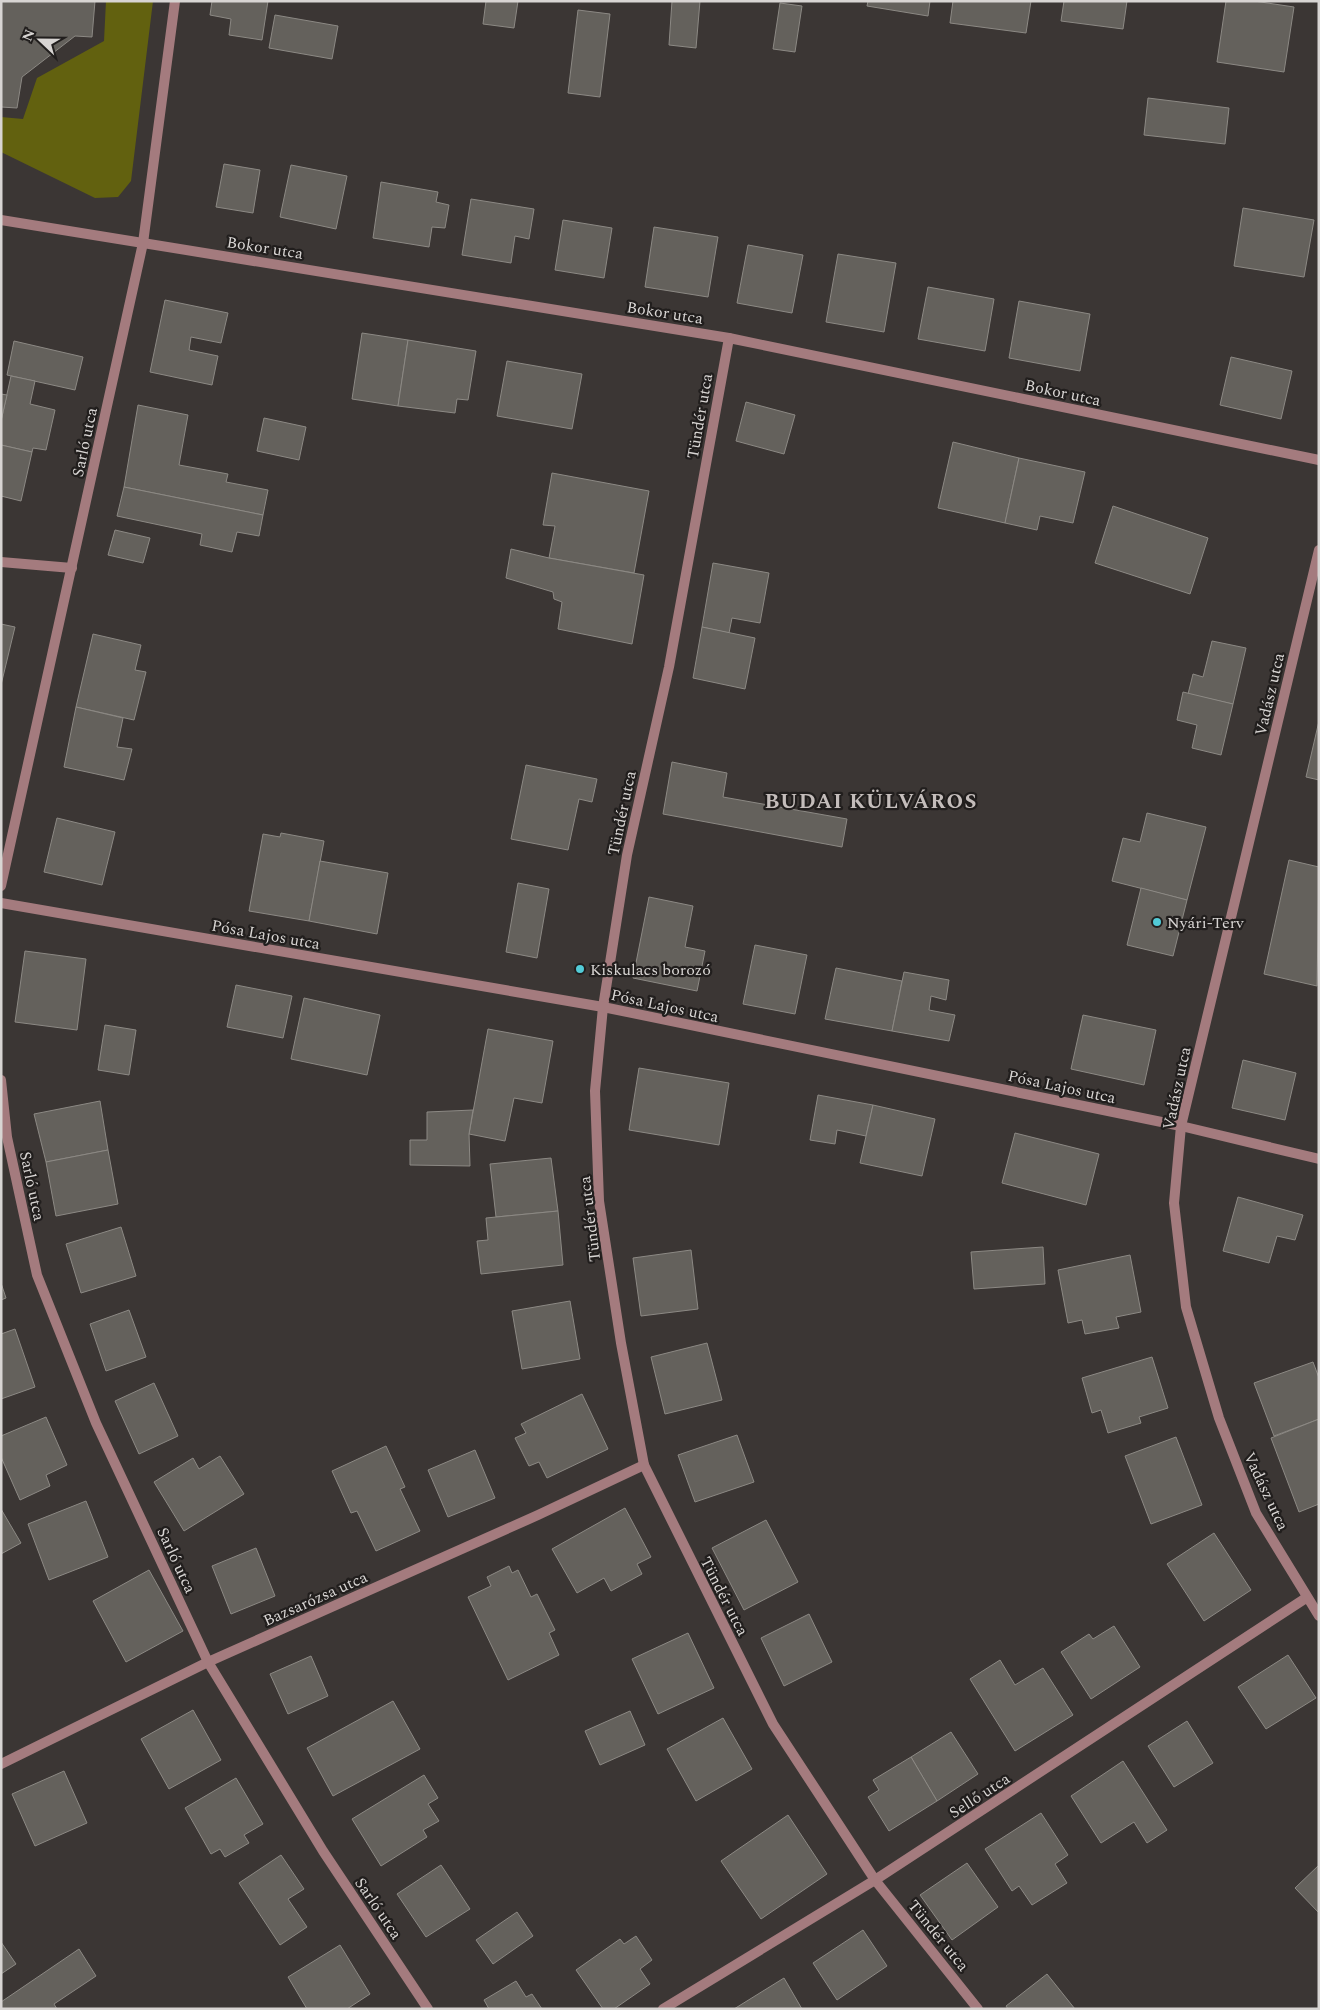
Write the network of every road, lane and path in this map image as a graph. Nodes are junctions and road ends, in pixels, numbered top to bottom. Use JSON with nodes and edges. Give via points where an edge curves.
{"nodes":[{"id":1,"x":175,"y":1,"type":"edge"},
{"id":2,"x":1,"y":220,"type":"edge"},
{"id":3,"x":143,"y":243,"type":"junction"},
{"id":4,"x":729,"y":338,"type":"junction"},
{"id":5,"x":1319,"y":460,"type":"edge"},
{"id":6,"x":1319,"y":550,"type":"edge"},
{"id":7,"x":1,"y":562,"type":"edge"},
{"id":8,"x":72,"y":568,"type":"junction"},
{"id":9,"x":1,"y":886,"type":"edge"},
{"id":10,"x":1,"y":903,"type":"edge"},
{"id":11,"x":603,"y":1007,"type":"junction"},
{"id":12,"x":1,"y":1080,"type":"edge"},
{"id":13,"x":1181,"y":1126,"type":"junction"},
{"id":14,"x":1319,"y":1159,"type":"edge"},
{"id":15,"x":644,"y":1465,"type":"junction"},
{"id":16,"x":1306,"y":1598,"type":"junction"},
{"id":17,"x":1319,"y":1616,"type":"edge"},
{"id":18,"x":208,"y":1662,"type":"junction"},
{"id":19,"x":1,"y":1764,"type":"edge"},
{"id":20,"x":875,"y":1880,"type":"junction"},
{"id":21,"x":428,"y":2009,"type":"edge"},
{"id":22,"x":663,"y":2009,"type":"edge"},
{"id":23,"x":978,"y":2009,"type":"edge"}],
"edges":[{"from":1,"to":3,"type":"street","name":"Sarló utca"},
{"from":2,"to":3,"type":"street","name":"Bokor utca"},
{"from":3,"to":4,"type":"street","name":"Bokor utca"},
{"from":3,"to":8,"type":"street","name":"Sarló utca"},
{"from":4,"to":5,"type":"street","name":"Bokor utca"},
{"from":4,"to":11,"type":"street","name":"Tündér utca","via":[[669,667],[627,855]]},
{"from":6,"to":13,"type":"street","name":"Vadász utca"},
{"from":7,"to":8,"type":"street"},
{"from":8,"to":9,"type":"street","name":"Sarló utca"},
{"from":10,"to":11,"type":"street","name":"Pósa Lajos utca"},
{"from":11,"to":13,"type":"street","name":"Pósa Lajos utca"},
{"from":11,"to":15,"type":"street","name":"Tündér utca","via":[[595,1091],[599,1201]]},
{"from":12,"to":18,"type":"street","name":"Sarló utca","via":[[7,1136],[37,1275],[96,1423]]},
{"from":13,"to":14,"type":"street","name":"Pósa Lajos utca"},
{"from":13,"to":16,"type":"street","name":"Vadász utca","via":[[1174,1203],[1186,1308],[1219,1418],[1256,1513]]},
{"from":15,"to":18,"type":"street","name":"Bazsarózsa utca"},
{"from":15,"to":20,"type":"street","name":"Tündér utca","via":[[773,1724]]},
{"from":16,"to":17,"type":"street","name":"Vadász utca"},
{"from":16,"to":20,"type":"street","name":"Sellő utca"},
{"from":18,"to":19,"type":"street","name":"Bazsarózsa utca"},
{"from":18,"to":21,"type":"street","name":"Sarló utca","via":[[323,1851]]},
{"from":20,"to":22,"type":"street","name":"Sellő utca"},
{"from":20,"to":23,"type":"street","name":"Tündér utca"}]}
